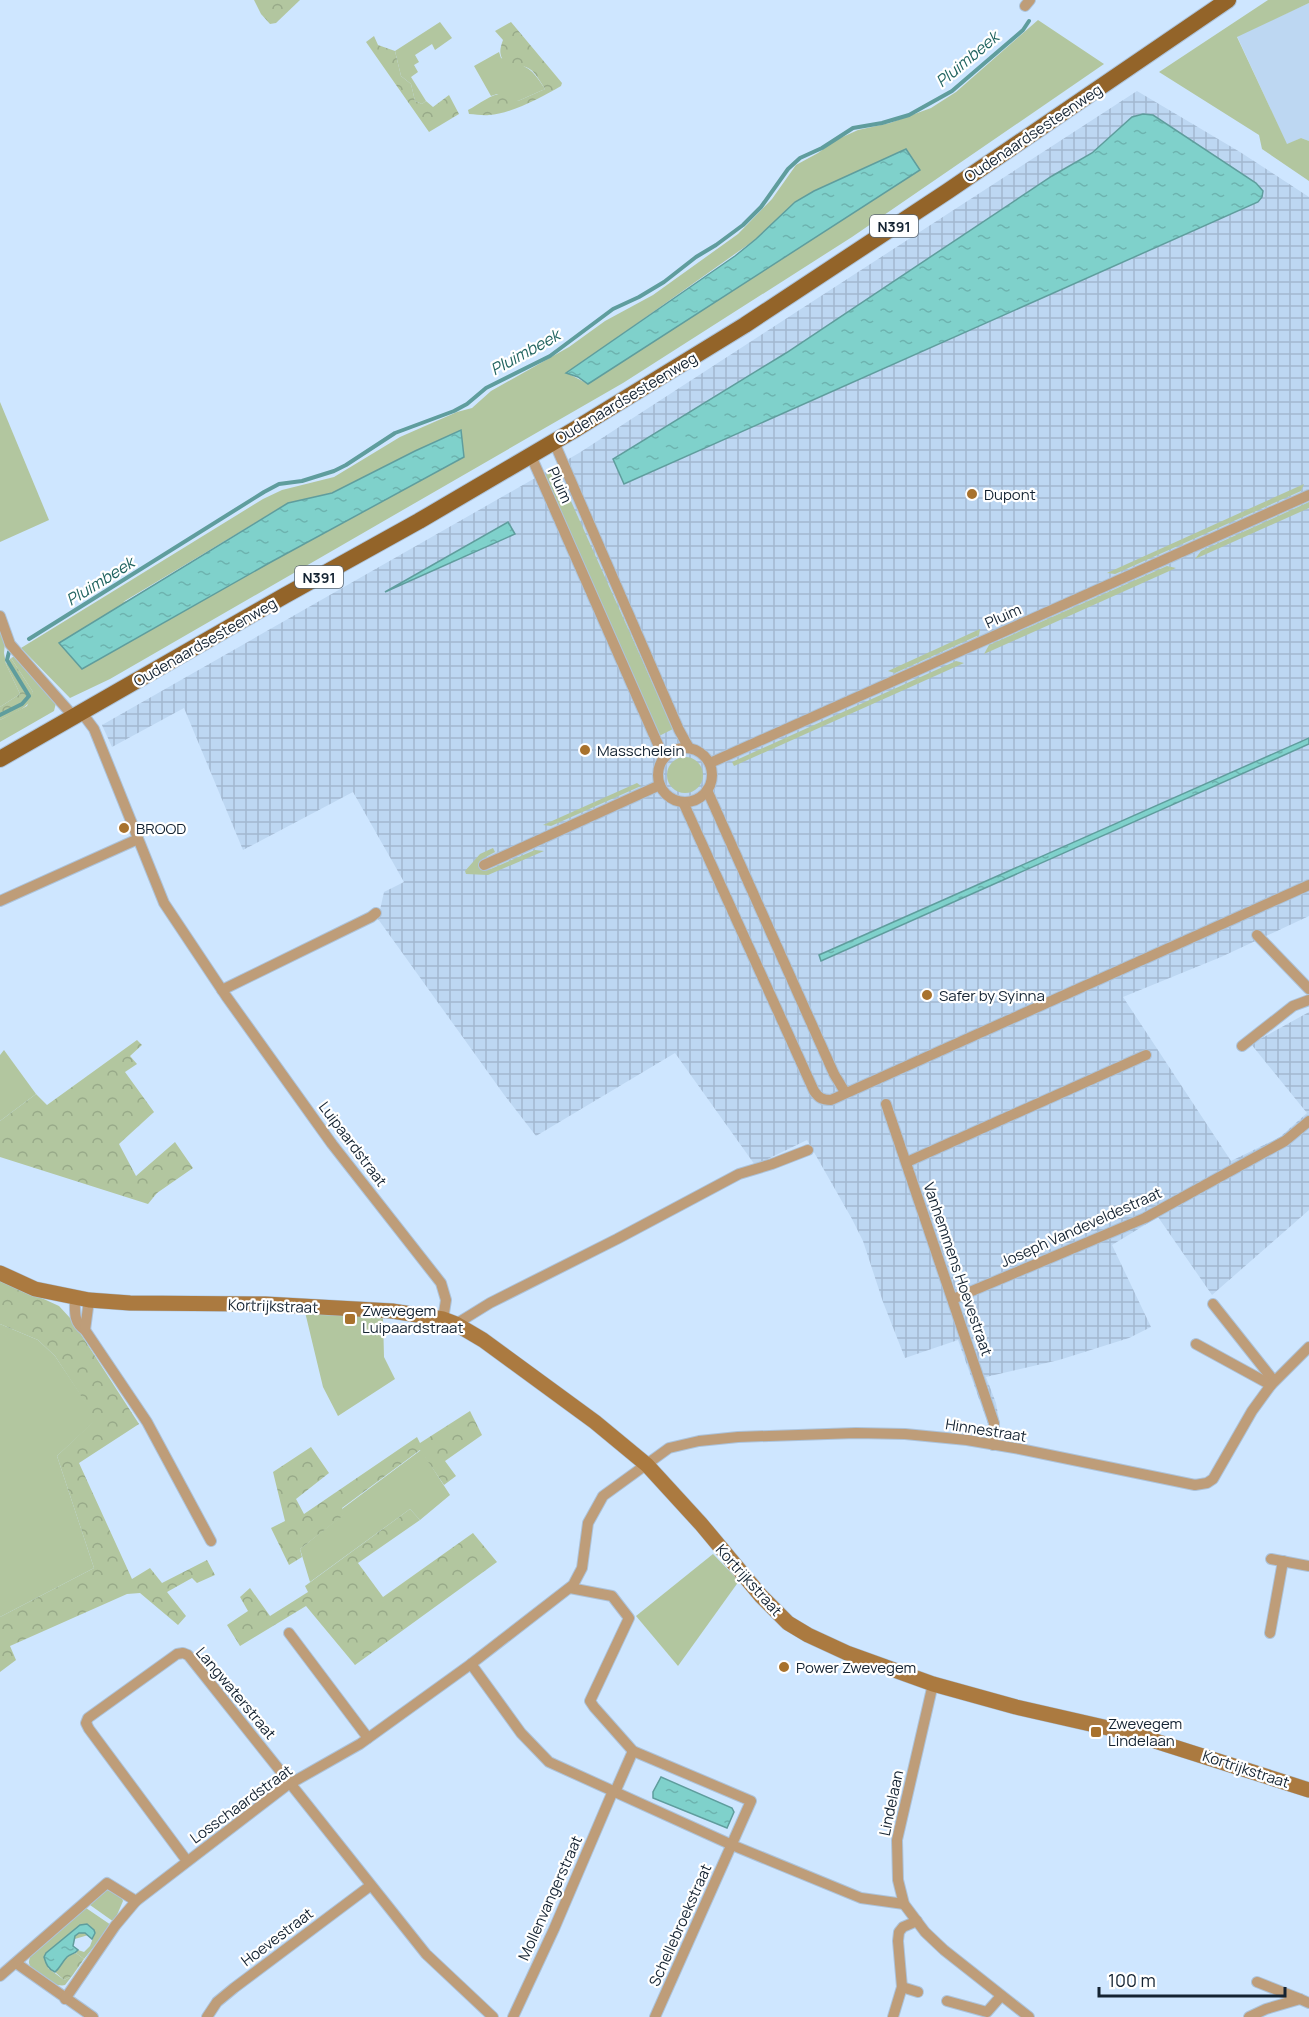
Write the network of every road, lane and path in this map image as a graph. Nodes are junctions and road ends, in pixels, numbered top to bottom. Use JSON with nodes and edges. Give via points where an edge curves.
{"nodes":[{"id":1,"x":1228,"y":0,"type":"edge"},
{"id":2,"x":554,"y":442,"type":"junction"},
{"id":3,"x":531,"y":456,"type":"junction"},
{"id":4,"x":1309,"y":495,"type":"edge"},
{"id":5,"x":0,"y":616,"type":"edge"},
{"id":6,"x":78,"y":715,"type":"junction"},
{"id":7,"x":689,"y":748,"type":"junction"},
{"id":8,"x":664,"y":758,"type":"junction"},
{"id":9,"x":0,"y":759,"type":"edge"},
{"id":10,"x":710,"y":763,"type":"junction"},
{"id":11,"x":660,"y":785,"type":"junction"},
{"id":12,"x":707,"y":790,"type":"junction"},
{"id":13,"x":683,"y":801,"type":"junction"},
{"id":14,"x":138,"y":839,"type":"junction"},
{"id":15,"x":484,"y":865,"type":"dead end"},
{"id":16,"x":1309,"y":885,"type":"edge"},
{"id":17,"x":0,"y":901,"type":"edge"},
{"id":18,"x":376,"y":913,"type":"dead end"},
{"id":19,"x":1257,"y":934,"type":"dead end"},
{"id":20,"x":1309,"y":989,"type":"edge"},
{"id":21,"x":222,"y":990,"type":"junction"},
{"id":22,"x":1309,"y":1000,"type":"edge"},
{"id":23,"x":1242,"y":1046,"type":"dead end"},
{"id":24,"x":1146,"y":1055,"type":"dead end"},
{"id":25,"x":845,"y":1092,"type":"junction"},
{"id":26,"x":886,"y":1104,"type":"dead end"},
{"id":27,"x":1309,"y":1121,"type":"edge"},
{"id":28,"x":808,"y":1150,"type":"dead end"},
{"id":29,"x":907,"y":1162,"type":"junction"},
{"id":30,"x":0,"y":1273,"type":"edge"},
{"id":31,"x":82,"y":1299,"type":"junction"},
{"id":32,"x":953,"y":1299,"type":"junction"},
{"id":33,"x":1213,"y":1304,"type":"dead end"},
{"id":34,"x":450,"y":1322,"type":"junction"},
{"id":35,"x":1196,"y":1344,"type":"dead end"},
{"id":36,"x":1309,"y":1347,"type":"edge"},
{"id":37,"x":1273,"y":1383,"type":"junction"},
{"id":38,"x":993,"y":1445,"type":"junction"},
{"id":39,"x":646,"y":1465,"type":"junction"},
{"id":40,"x":211,"y":1541,"type":"dead end"},
{"id":41,"x":1271,"y":1559,"type":"dead end"},
{"id":42,"x":1282,"y":1561,"type":"junction"},
{"id":43,"x":1309,"y":1566,"type":"edge"},
{"id":44,"x":570,"y":1588,"type":"junction"},
{"id":45,"x":289,"y":1633,"type":"dead end"},
{"id":46,"x":1270,"y":1634,"type":"dead end"},
{"id":47,"x":471,"y":1664,"type":"junction"},
{"id":48,"x":933,"y":1684,"type":"junction"},
{"id":49,"x":368,"y":1738,"type":"junction"},
{"id":50,"x":633,"y":1751,"type":"junction"},
{"id":51,"x":290,"y":1784,"type":"junction"},
{"id":52,"x":1309,"y":1790,"type":"edge"},
{"id":53,"x":614,"y":1791,"type":"junction"},
{"id":54,"x":732,"y":1845,"type":"junction"},
{"id":55,"x":187,"y":1862,"type":"junction"},
{"id":56,"x":370,"y":1886,"type":"junction"},
{"id":57,"x":136,"y":1901,"type":"junction"},
{"id":58,"x":904,"y":1904,"type":"junction"},
{"id":59,"x":917,"y":1921,"type":"junction"},
{"id":60,"x":16,"y":1963,"type":"junction"},
{"id":61,"x":0,"y":1976,"type":"edge"},
{"id":62,"x":1257,"y":1982,"type":"dead end"},
{"id":63,"x":902,"y":1987,"type":"junction"},
{"id":64,"x":1272,"y":1988,"type":"junction"},
{"id":65,"x":918,"y":1992,"type":"dead end"},
{"id":66,"x":1001,"y":1995,"type":"junction"},
{"id":67,"x":65,"y":1999,"type":"junction"},
{"id":68,"x":946,"y":2001,"type":"dead end"},
{"id":69,"x":1305,"y":2001,"type":"edge"},
{"id":70,"x":1266,"y":2009,"type":"junction"},
{"id":71,"x":93,"y":2017,"type":"edge"},
{"id":72,"x":207,"y":2017,"type":"edge"},
{"id":73,"x":492,"y":2017,"type":"edge"},
{"id":74,"x":513,"y":2017,"type":"edge"},
{"id":75,"x":655,"y":2017,"type":"edge"},
{"id":76,"x":893,"y":2017,"type":"edge"},
{"id":77,"x":1029,"y":2017,"type":"edge"},
{"id":78,"x":1249,"y":2017,"type":"edge"}],
"edges":[{"from":1,"to":2,"type":"main road","name":"Oudenaardsesteenweg","number":"N391","via":[[745,325]]},
{"from":2,"to":3,"type":"main road","name":"Oudenaardsesteenweg","number":"N391"},
{"from":2,"to":7,"type":"street","name":"Pluim"},
{"from":3,"to":6,"type":"main road","name":"Oudenaardsesteenweg","number":"N391"},
{"from":3,"to":8,"type":"street","name":"Pluim"},
{"from":4,"to":10,"type":"street","name":"Pluim"},
{"from":5,"to":6,"type":"street","name":"Luipaardstraat","via":[[10,644]]},
{"from":6,"to":9,"type":"main road","name":"Oudenaardsesteenweg","number":"N391"},
{"from":6,"to":14,"type":"street","name":"Luipaardstraat","via":[[94,729]]},
{"from":7,"to":8,"type":"street","via":[[675,750]]},
{"from":7,"to":10,"type":"street","via":[[697,750]]},
{"from":8,"to":11,"type":"street","via":[[658,771]]},
{"from":10,"to":12,"type":"street","via":[[711,782]]},
{"from":11,"to":13,"type":"street","via":[[669,796]]},
{"from":11,"to":15,"type":"street"},
{"from":12,"to":13,"type":"street","via":[[693,801]]},
{"from":12,"to":25,"type":"street"},
{"from":13,"to":25,"type":"street","via":[[814,1091],[825,1100]]},
{"from":14,"to":17,"type":"street"},
{"from":14,"to":21,"type":"street","name":"Luipaardstraat","via":[[164,903]]},
{"from":16,"to":25,"type":"street"},
{"from":18,"to":21,"type":"street"},
{"from":19,"to":20,"type":"street"},
{"from":21,"to":34,"type":"street","name":"Luipaardstraat","via":[[332,1144],[441,1283]]},
{"from":22,"to":23,"type":"street","via":[[1293,1006]]},
{"from":24,"to":29,"type":"street"},
{"from":26,"to":29,"type":"street","name":"Vanhemmens Hoevestraat"},
{"from":27,"to":32,"type":"street","name":"Joseph Vandeveldestraat","via":[[1285,1141],[1146,1218]]},
{"from":28,"to":34,"type":"street","via":[[739,1174]]},
{"from":29,"to":32,"type":"street","name":"Vanhemmens Hoevestraat"},
{"from":30,"to":31,"type":"main road","name":"Kortrijkstraat","via":[[35,1289]]},
{"from":31,"to":34,"type":"main road","name":"Kortrijkstraat","via":[[130,1304],[265,1304],[392,1311]]},
{"from":31,"to":40,"type":"street","via":[[78,1325],[147,1422]]},
{"from":32,"to":38,"type":"street","name":"Vanhemmens Hoevestraat","via":[[994,1423]]},
{"from":33,"to":37,"type":"street"},
{"from":34,"to":39,"type":"main road","name":"Kortrijkstraat","via":[[483,1340],[595,1422]]},
{"from":35,"to":37,"type":"street"},
{"from":36,"to":37,"type":"street","name":"Hinnestraat"},
{"from":37,"to":38,"type":"street","name":"Hinnestraat","via":[[1252,1411],[1218,1473],[1207,1483],[1195,1485]]},
{"from":38,"to":39,"type":"street","name":"Hinnestraat","via":[[905,1434],[738,1437],[669,1448]]},
{"from":39,"to":44,"type":"street","name":"Losschaardstraat","via":[[603,1496],[593,1511],[582,1568]]},
{"from":39,"to":48,"type":"main road","name":"Kortrijkstraat","via":[[788,1623],[825,1644]]},
{"from":41,"to":42,"type":"street"},
{"from":42,"to":43,"type":"street"},
{"from":42,"to":46,"type":"street"},
{"from":44,"to":47,"type":"street","name":"Losschaardstraat"},
{"from":44,"to":50,"type":"street","via":[[612,1596],[629,1618],[590,1701]]},
{"from":45,"to":49,"type":"street"},
{"from":47,"to":49,"type":"street","name":"Losschaardstraat"},
{"from":47,"to":53,"type":"street","via":[[521,1733],[549,1761]]},
{"from":48,"to":52,"type":"main road","name":"Kortrijkstraat","via":[[1130,1733]]},
{"from":48,"to":58,"type":"street","name":"Lindelaan","via":[[897,1840],[898,1880]]},
{"from":49,"to":51,"type":"street","name":"Losschaardstraat"},
{"from":50,"to":53,"type":"street","name":"Mollenvangerstraat"},
{"from":50,"to":54,"type":"street","name":"Schellebroekstraat","via":[[751,1802]]},
{"from":51,"to":55,"type":"street","name":"Losschaardstraat"},
{"from":51,"to":55,"type":"street","name":"Langwaterstraat","via":[[183,1653],[88,1718],[88,1729]]},
{"from":51,"to":56,"type":"street"},
{"from":53,"to":54,"type":"street"},
{"from":53,"to":74,"type":"street","name":"Mollenvangerstraat"},
{"from":54,"to":58,"type":"street","via":[[861,1898]]},
{"from":54,"to":75,"type":"street","name":"Schellebroekstraat"},
{"from":55,"to":57,"type":"street","name":"Losschaardstraat"},
{"from":56,"to":72,"type":"street","name":"Hoevestraat","via":[[234,1988]]},
{"from":56,"to":73,"type":"street","via":[[426,1954]]},
{"from":57,"to":60,"type":"street","via":[[107,1883]]},
{"from":57,"to":67,"type":"street","name":"Losschaardstraat"},
{"from":58,"to":59,"type":"street","name":"Lindelaan"},
{"from":59,"to":63,"type":"street","via":[[899,1932]]},
{"from":59,"to":66,"type":"street","name":"Lindelaan","via":[[944,1950]]},
{"from":60,"to":61,"type":"street"},
{"from":60,"to":67,"type":"street"},
{"from":62,"to":64,"type":"street"},
{"from":63,"to":65,"type":"street"},
{"from":63,"to":76,"type":"street"},
{"from":64,"to":69,"type":"street"},
{"from":64,"to":70,"type":"street"},
{"from":66,"to":68,"type":"street","via":[[991,2013]]},
{"from":66,"to":77,"type":"street","name":"Lindelaan"},
{"from":67,"to":71,"type":"street"},
{"from":69,"to":70,"type":"street"},
{"from":70,"to":78,"type":"street"}]}
